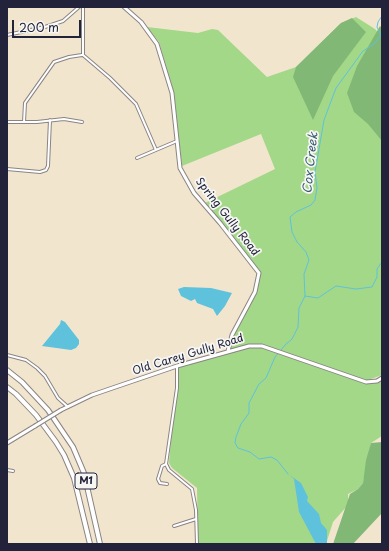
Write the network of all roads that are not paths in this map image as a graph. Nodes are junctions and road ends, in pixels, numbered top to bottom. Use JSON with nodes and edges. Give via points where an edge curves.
{"nodes":[{"id":1,"x":79,"y":7,"type":"edge"},
{"id":2,"x":83,"y":7,"type":"edge"},
{"id":3,"x":124,"y":7,"type":"edge"},
{"id":4,"x":7,"y":35,"type":"edge"},
{"id":5,"x":83,"y":55,"type":"junction"},
{"id":6,"x":50,"y":120,"type":"junction"},
{"id":7,"x":7,"y":122,"type":"edge"},
{"id":8,"x":24,"y":122,"type":"junction"},
{"id":9,"x":82,"y":122,"type":"dead end"},
{"id":10,"x":177,"y":141,"type":"junction"},
{"id":11,"x":156,"y":150,"type":"junction"},
{"id":12,"x":137,"y":158,"type":"dead end"},
{"id":13,"x":7,"y":169,"type":"edge"},
{"id":14,"x":228,"y":351,"type":"junction"},
{"id":15,"x":7,"y":354,"type":"edge"},
{"id":16,"x":177,"y":366,"type":"junction"},
{"id":17,"x":7,"y":370,"type":"edge"},
{"id":18,"x":382,"y":378,"type":"edge"},
{"id":19,"x":7,"y":387,"type":"edge"},
{"id":20,"x":68,"y":407,"type":"junction"},
{"id":21,"x":7,"y":443,"type":"edge"},
{"id":22,"x":166,"y":464,"type":"junction"},
{"id":23,"x":7,"y":470,"type":"edge"},
{"id":24,"x":13,"y":471,"type":"dead end"},
{"id":25,"x":167,"y":484,"type":"dead end"},
{"id":26,"x":196,"y":519,"type":"junction"},
{"id":27,"x":174,"y":526,"type":"dead end"},
{"id":28,"x":90,"y":544,"type":"edge"},
{"id":29,"x":100,"y":544,"type":"edge"},
{"id":30,"x":197,"y":544,"type":"edge"}],
"edges":[{"from":1,"to":4,"type":"street","via":[[63,21]]},
{"from":2,"to":5,"type":"street"},
{"from":3,"to":10,"type":"main road","name":"Spring Gully Road","via":[[141,22],[157,44],[172,93]]},
{"from":5,"to":8,"type":"street","via":[[54,62],[25,103]]},
{"from":5,"to":11,"type":"street","via":[[136,104]]},
{"from":6,"to":8,"type":"street"},
{"from":6,"to":9,"type":"street"},
{"from":6,"to":13,"type":"street","via":[[46,170],[40,172]]},
{"from":7,"to":8,"type":"street"},
{"from":10,"to":11,"type":"street"},
{"from":10,"to":14,"type":"main road","name":"Spring Gully Road","via":[[180,168],[194,193],[259,273],[255,292],[232,335]]},
{"from":11,"to":12,"type":"street"},
{"from":14,"to":16,"type":"main road","name":"Old Carey Gully Road"},
{"from":14,"to":18,"type":"main road","name":"Old Carey Gully Road","via":[[262,346],[366,382]]},
{"from":15,"to":20,"type":"street","via":[[26,360],[37,368],[58,398]]},
{"from":16,"to":20,"type":"main road","name":"Old Carey Gully Road","via":[[92,395]]},
{"from":16,"to":22,"type":"street","via":[[177,388]]},
{"from":17,"to":29,"type":"highway","number":"M1","via":[[48,410],[73,448],[84,473]]},
{"from":19,"to":28,"type":"highway","number":"M1","via":[[36,415],[64,455],[74,478]]},
{"from":20,"to":21,"type":"main road","name":"Old Carey Gully Road","bridge":true},
{"from":22,"to":25,"type":"street","via":[[162,466],[158,479],[160,483]]},
{"from":22,"to":26,"type":"street","via":[[169,470],[192,489]]},
{"from":23,"to":24,"type":"street"},
{"from":26,"to":27,"type":"street"},
{"from":26,"to":30,"type":"street"}]}
